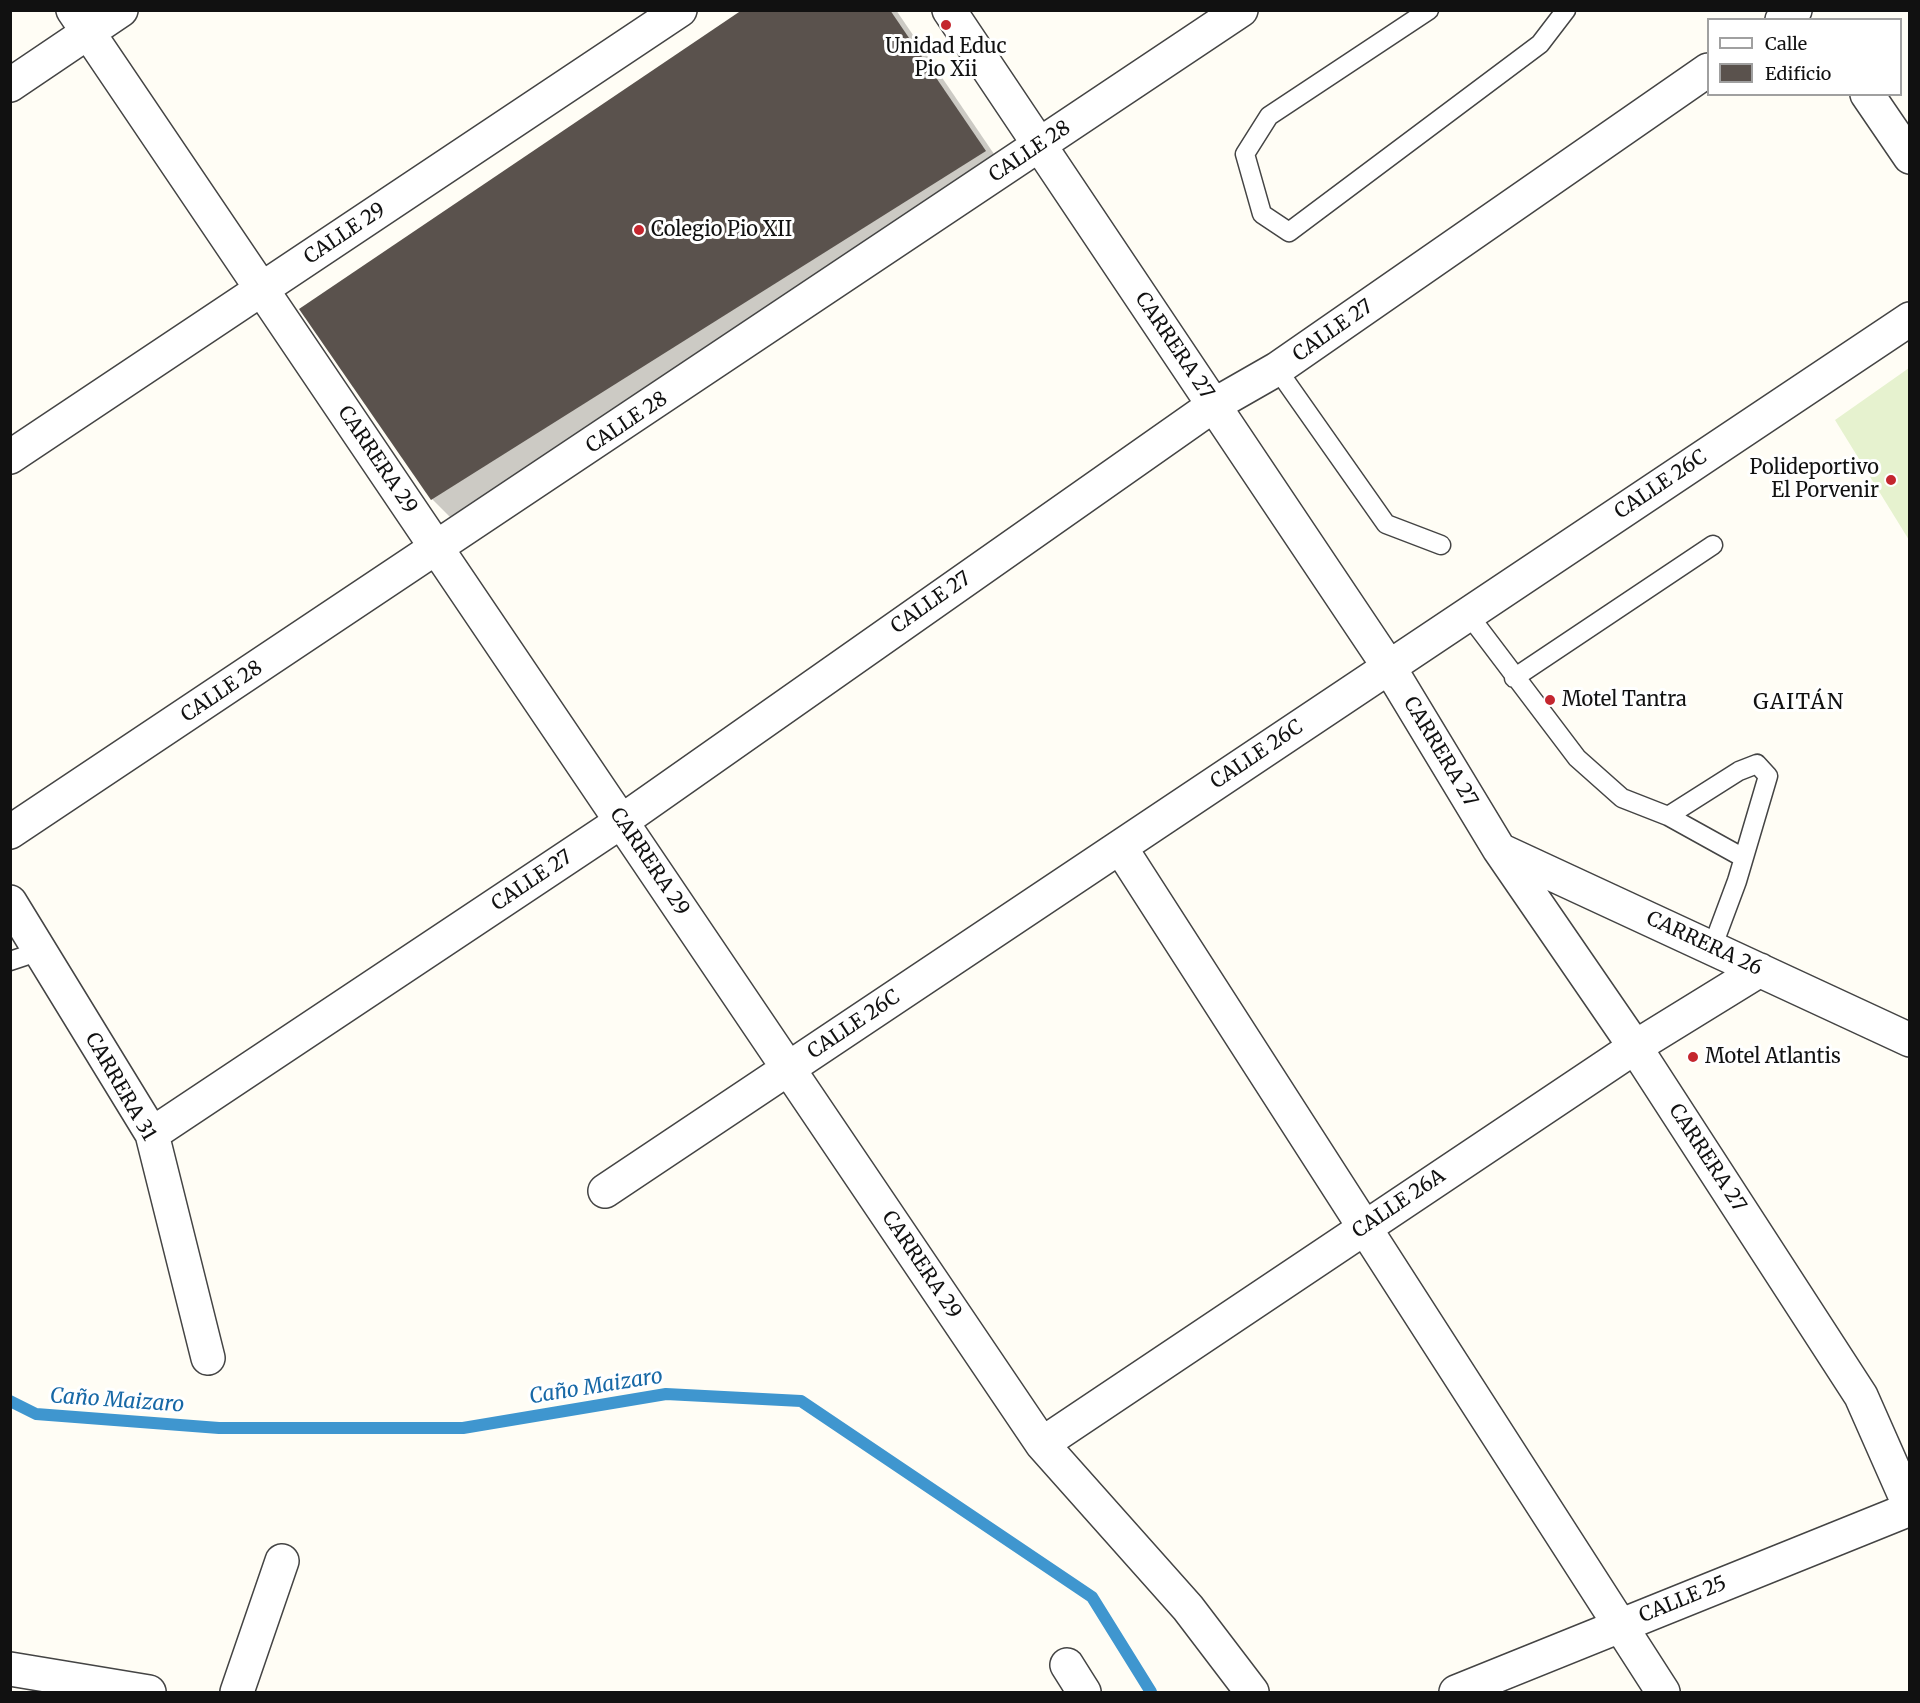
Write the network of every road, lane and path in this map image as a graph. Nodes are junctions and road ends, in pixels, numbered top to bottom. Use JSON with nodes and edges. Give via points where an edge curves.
{"nodes":[{"id":1,"x":121,"y":10,"type":"edge"},
{"id":2,"x":680,"y":10,"type":"edge"},
{"id":3,"x":949,"y":10,"type":"edge"},
{"id":4,"x":1241,"y":10,"type":"edge"},
{"id":5,"x":1429,"y":10,"type":"edge"},
{"id":6,"x":1566,"y":10,"type":"edge"},
{"id":7,"x":81,"y":22,"type":"edge"},
{"id":8,"x":1707,"y":71,"type":"edge"},
{"id":9,"x":10,"y":85,"type":"edge"},
{"id":10,"x":1868,"y":96,"type":"edge"},
{"id":11,"x":1040,"y":146,"type":"junction"},
{"id":12,"x":1910,"y":157,"type":"edge"},
{"id":13,"x":262,"y":290,"type":"junction"},
{"id":14,"x":1910,"y":319,"type":"edge"},
{"id":15,"x":1277,"y":369,"type":"junction"},
{"id":16,"x":1214,"y":405,"type":"junction"},
{"id":17,"x":10,"y":457,"type":"edge"},
{"id":18,"x":1441,"y":544,"type":"dead end"},
{"id":19,"x":1713,"y":544,"type":"dead end"},
{"id":20,"x":438,"y":550,"type":"junction"},
{"id":21,"x":1468,"y":614,"type":"junction"},
{"id":22,"x":1389,"y":667,"type":"junction"},
{"id":23,"x":1514,"y":678,"type":"junction"},
{"id":24,"x":1668,"y":816,"type":"junction"},
{"id":25,"x":622,"y":821,"type":"junction"},
{"id":26,"x":10,"y":832,"type":"edge"},
{"id":27,"x":1120,"y":847,"type":"junction"},
{"id":28,"x":1499,"y":849,"type":"junction"},
{"id":29,"x":1742,"y":857,"type":"junction"},
{"id":30,"x":10,"y":902,"type":"edge"},
{"id":31,"x":1712,"y":948,"type":"junction"},
{"id":32,"x":25,"y":956,"type":"edge"},
{"id":33,"x":1760,"y":970,"type":"junction"},
{"id":34,"x":1910,"y":1040,"type":"edge"},
{"id":35,"x":1635,"y":1047,"type":"junction"},
{"id":36,"x":789,"y":1069,"type":"junction"},
{"id":37,"x":152,"y":1134,"type":"junction"},
{"id":38,"x":605,"y":1191,"type":"dead end"},
{"id":39,"x":1363,"y":1228,"type":"junction"},
{"id":40,"x":208,"y":1358,"type":"dead end"},
{"id":41,"x":1042,"y":1444,"type":"junction"},
{"id":42,"x":1910,"y":1508,"type":"edge"},
{"id":43,"x":282,"y":1561,"type":"dead end"},
{"id":44,"x":1619,"y":1626,"type":"junction"},
{"id":45,"x":1067,"y":1665,"type":"dead end"},
{"id":46,"x":10,"y":1669,"type":"edge"},
{"id":47,"x":149,"y":1692,"type":"edge"},
{"id":48,"x":237,"y":1692,"type":"edge"},
{"id":49,"x":1084,"y":1692,"type":"edge"},
{"id":50,"x":1252,"y":1692,"type":"edge"},
{"id":51,"x":1456,"y":1692,"type":"edge"},
{"id":52,"x":1663,"y":1692,"type":"edge"}],
"edges":[{"from":1,"to":7,"type":"street"},
{"from":2,"to":13,"type":"street","name":"CALLE 29"},
{"from":3,"to":11,"type":"street","name":"CARRERA 27"},
{"from":4,"to":11,"type":"street","name":"CALLE 28"},
{"from":5,"to":6,"type":"lane","via":[[1269,116],[1245,154],[1262,214],[1289,232],[1540,44]]},
{"from":7,"to":9,"type":"street"},
{"from":7,"to":13,"type":"street","name":"CARRERA 29"},
{"from":8,"to":15,"type":"street","name":"CALLE 27"},
{"from":10,"to":12,"type":"street"},
{"from":11,"to":16,"type":"street","name":"CARRERA 27"},
{"from":11,"to":20,"type":"street","name":"CALLE 28"},
{"from":13,"to":17,"type":"street","name":"CALLE 29"},
{"from":13,"to":20,"type":"street","name":"CARRERA 29"},
{"from":14,"to":21,"type":"street","name":"CALLE 26C"},
{"from":15,"to":16,"type":"street","name":"CALLE 27"},
{"from":15,"to":18,"type":"lane","via":[[1386,524]]},
{"from":16,"to":22,"type":"street","name":"CARRERA 27"},
{"from":16,"to":25,"type":"street","name":"CALLE 27"},
{"from":19,"to":23,"type":"lane"},
{"from":20,"to":25,"type":"street","name":"CARRERA 29"},
{"from":20,"to":26,"type":"street","name":"CALLE 28"},
{"from":21,"to":22,"type":"street","name":"CALLE 26C"},
{"from":21,"to":23,"type":"lane"},
{"from":22,"to":27,"type":"street","name":"CALLE 26C"},
{"from":22,"to":28,"type":"street","name":"CARRERA 27"},
{"from":23,"to":24,"type":"lane","via":[[1577,758],[1622,798]]},
{"from":24,"to":29,"type":"lane"},
{"from":24,"to":29,"type":"lane","via":[[1739,771],[1757,764],[1768,776]]},
{"from":25,"to":36,"type":"street","name":"CARRERA 29"},
{"from":25,"to":37,"type":"street","name":"CALLE 27"},
{"from":27,"to":36,"type":"street","name":"CALLE 26C"},
{"from":27,"to":39,"type":"street"},
{"from":28,"to":31,"type":"street","name":"CARRERA 26"},
{"from":28,"to":35,"type":"street","name":"CARRERA 27"},
{"from":29,"to":31,"type":"lane"},
{"from":30,"to":32,"type":"street","name":"CARRERA 31"},
{"from":31,"to":33,"type":"street","name":"CARRERA 26"},
{"from":32,"to":37,"type":"street","name":"CARRERA 31"},
{"from":33,"to":34,"type":"street","name":"CARRERA 26"},
{"from":33,"to":35,"type":"street","name":"CALLE 26A"},
{"from":35,"to":39,"type":"street","name":"CALLE 26A"},
{"from":35,"to":42,"type":"street","name":"CARRERA 27","via":[[1861,1396]]},
{"from":36,"to":38,"type":"street","name":"CALLE 26C"},
{"from":36,"to":41,"type":"street","name":"CARRERA 29"},
{"from":37,"to":40,"type":"street","name":"CARRERA 31"},
{"from":39,"to":41,"type":"street","name":"CALLE 26A"},
{"from":39,"to":44,"type":"street"},
{"from":41,"to":50,"type":"street","name":"CARRERA 29","via":[[1188,1608]]},
{"from":42,"to":44,"type":"street","name":"CALLE 25"},
{"from":43,"to":48,"type":"street"},
{"from":44,"to":51,"type":"street","name":"CALLE 25"},
{"from":44,"to":52,"type":"street"},
{"from":45,"to":49,"type":"street"},
{"from":46,"to":47,"type":"street"}]}
